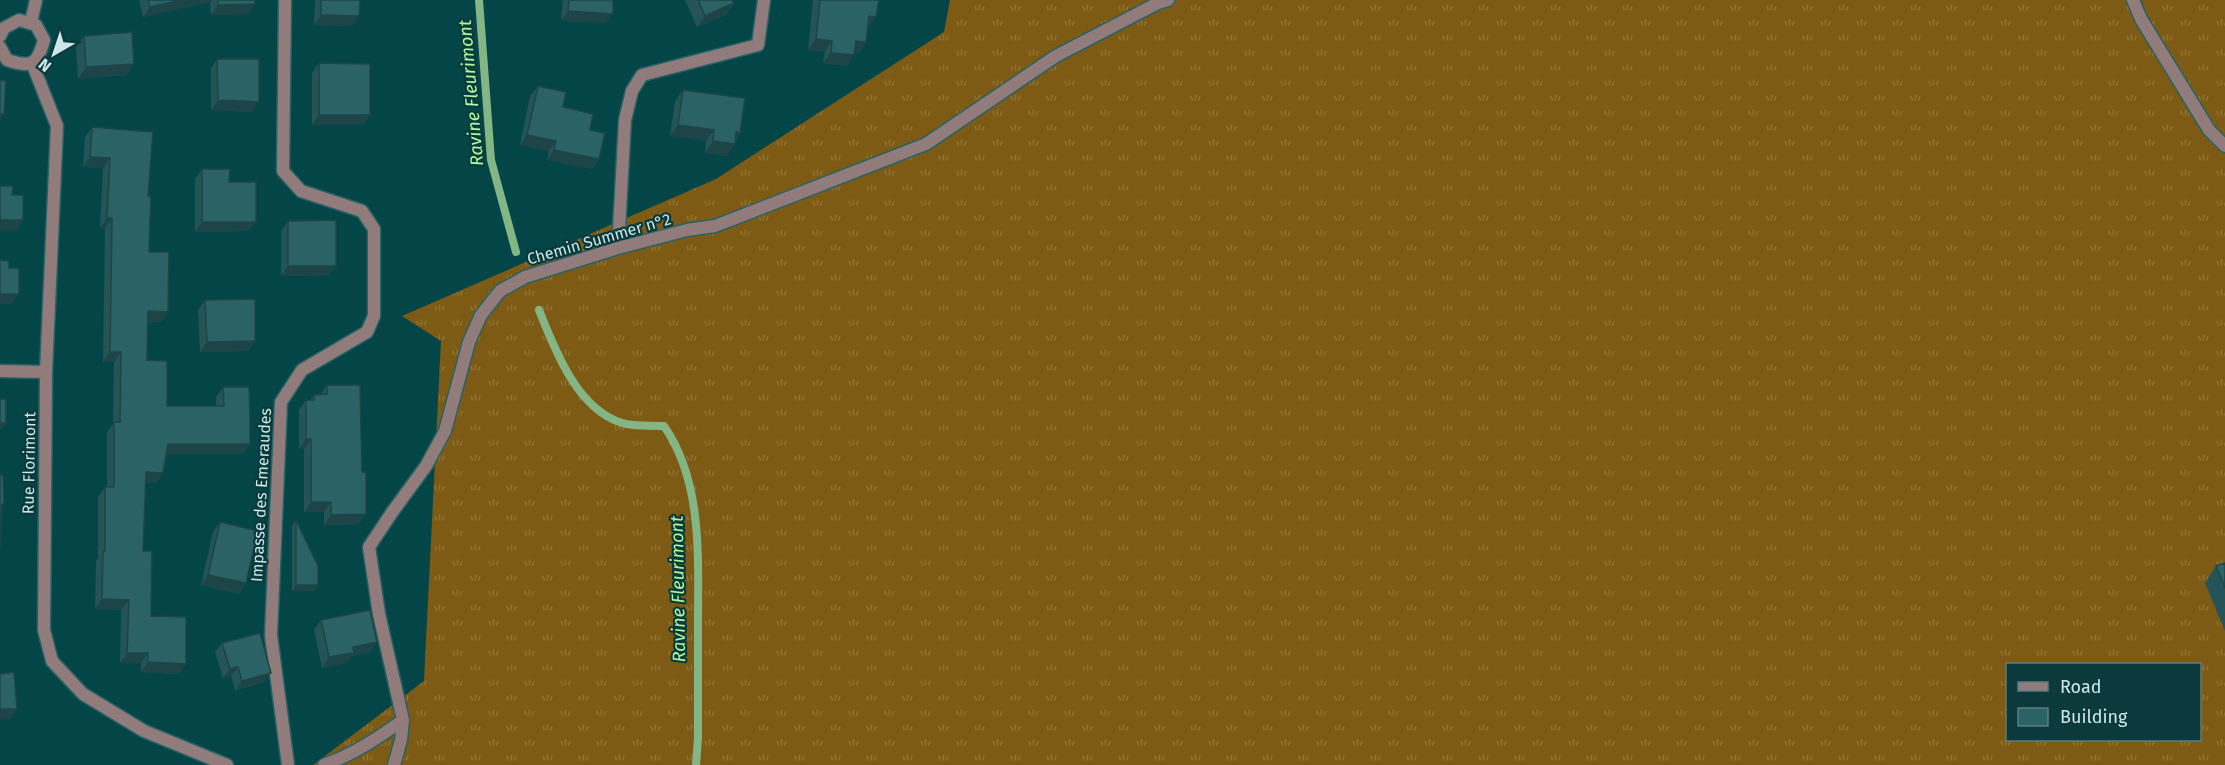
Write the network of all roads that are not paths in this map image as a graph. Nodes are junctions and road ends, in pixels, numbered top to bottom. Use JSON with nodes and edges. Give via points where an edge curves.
{"nodes":[{"id":1,"x":36,"y":0,"type":"edge"},
{"id":2,"x":285,"y":0,"type":"edge"},
{"id":3,"x":764,"y":0,"type":"edge"},
{"id":4,"x":1168,"y":0,"type":"edge"},
{"id":5,"x":2133,"y":0,"type":"edge"},
{"id":6,"x":31,"y":22,"type":"junction"},
{"id":7,"x":0,"y":36,"type":"edge"},
{"id":8,"x":0,"y":47,"type":"edge"},
{"id":9,"x":32,"y":63,"type":"junction"},
{"id":10,"x":2225,"y":146,"type":"edge"},
{"id":11,"x":618,"y":248,"type":"junction"},
{"id":12,"x":0,"y":371,"type":"edge"},
{"id":13,"x":46,"y":372,"type":"junction"},
{"id":14,"x":403,"y":720,"type":"junction"},
{"id":15,"x":227,"y":765,"type":"edge"},
{"id":16,"x":288,"y":765,"type":"edge"},
{"id":17,"x":324,"y":765,"type":"edge"},
{"id":18,"x":394,"y":765,"type":"edge"}],
"edges":[{"from":1,"to":6,"type":"street"},
{"from":2,"to":16,"type":"street","name":"Impasse des Emeraudes","via":[[283,171],[301,191],[362,211],[374,228],[374,316],[368,332],[302,370],[281,402],[271,635]]},
{"from":3,"to":11,"type":"street","via":[[758,45],[642,75],[632,90],[625,120]]},
{"from":4,"to":11,"type":"street","name":"Chemin Summer n°2","via":[[1056,56],[926,144],[715,226]]},
{"from":5,"to":10,"type":"street","via":[[2209,130]]},
{"from":6,"to":7,"type":"street","via":[[19,20],[4,28]]},
{"from":6,"to":9,"type":"street","via":[[44,40],[40,57]]},
{"from":8,"to":9,"type":"street","via":[[8,60]]},
{"from":9,"to":13,"type":"street","name":"Rue Florimont","via":[[57,126]]},
{"from":11,"to":14,"type":"street","name":"Chemin Summer n°2","via":[[525,278],[500,291],[481,315],[469,342],[445,431],[426,466],[369,547],[379,614]]},
{"from":12,"to":13,"type":"street"},
{"from":13,"to":15,"type":"street","name":"Rue Florimont","via":[[44,630],[52,662],[83,694],[144,731]]},
{"from":14,"to":17,"type":"street","via":[[344,758]]},
{"from":14,"to":18,"type":"street","name":"Chemin Summer n°2"}]}
